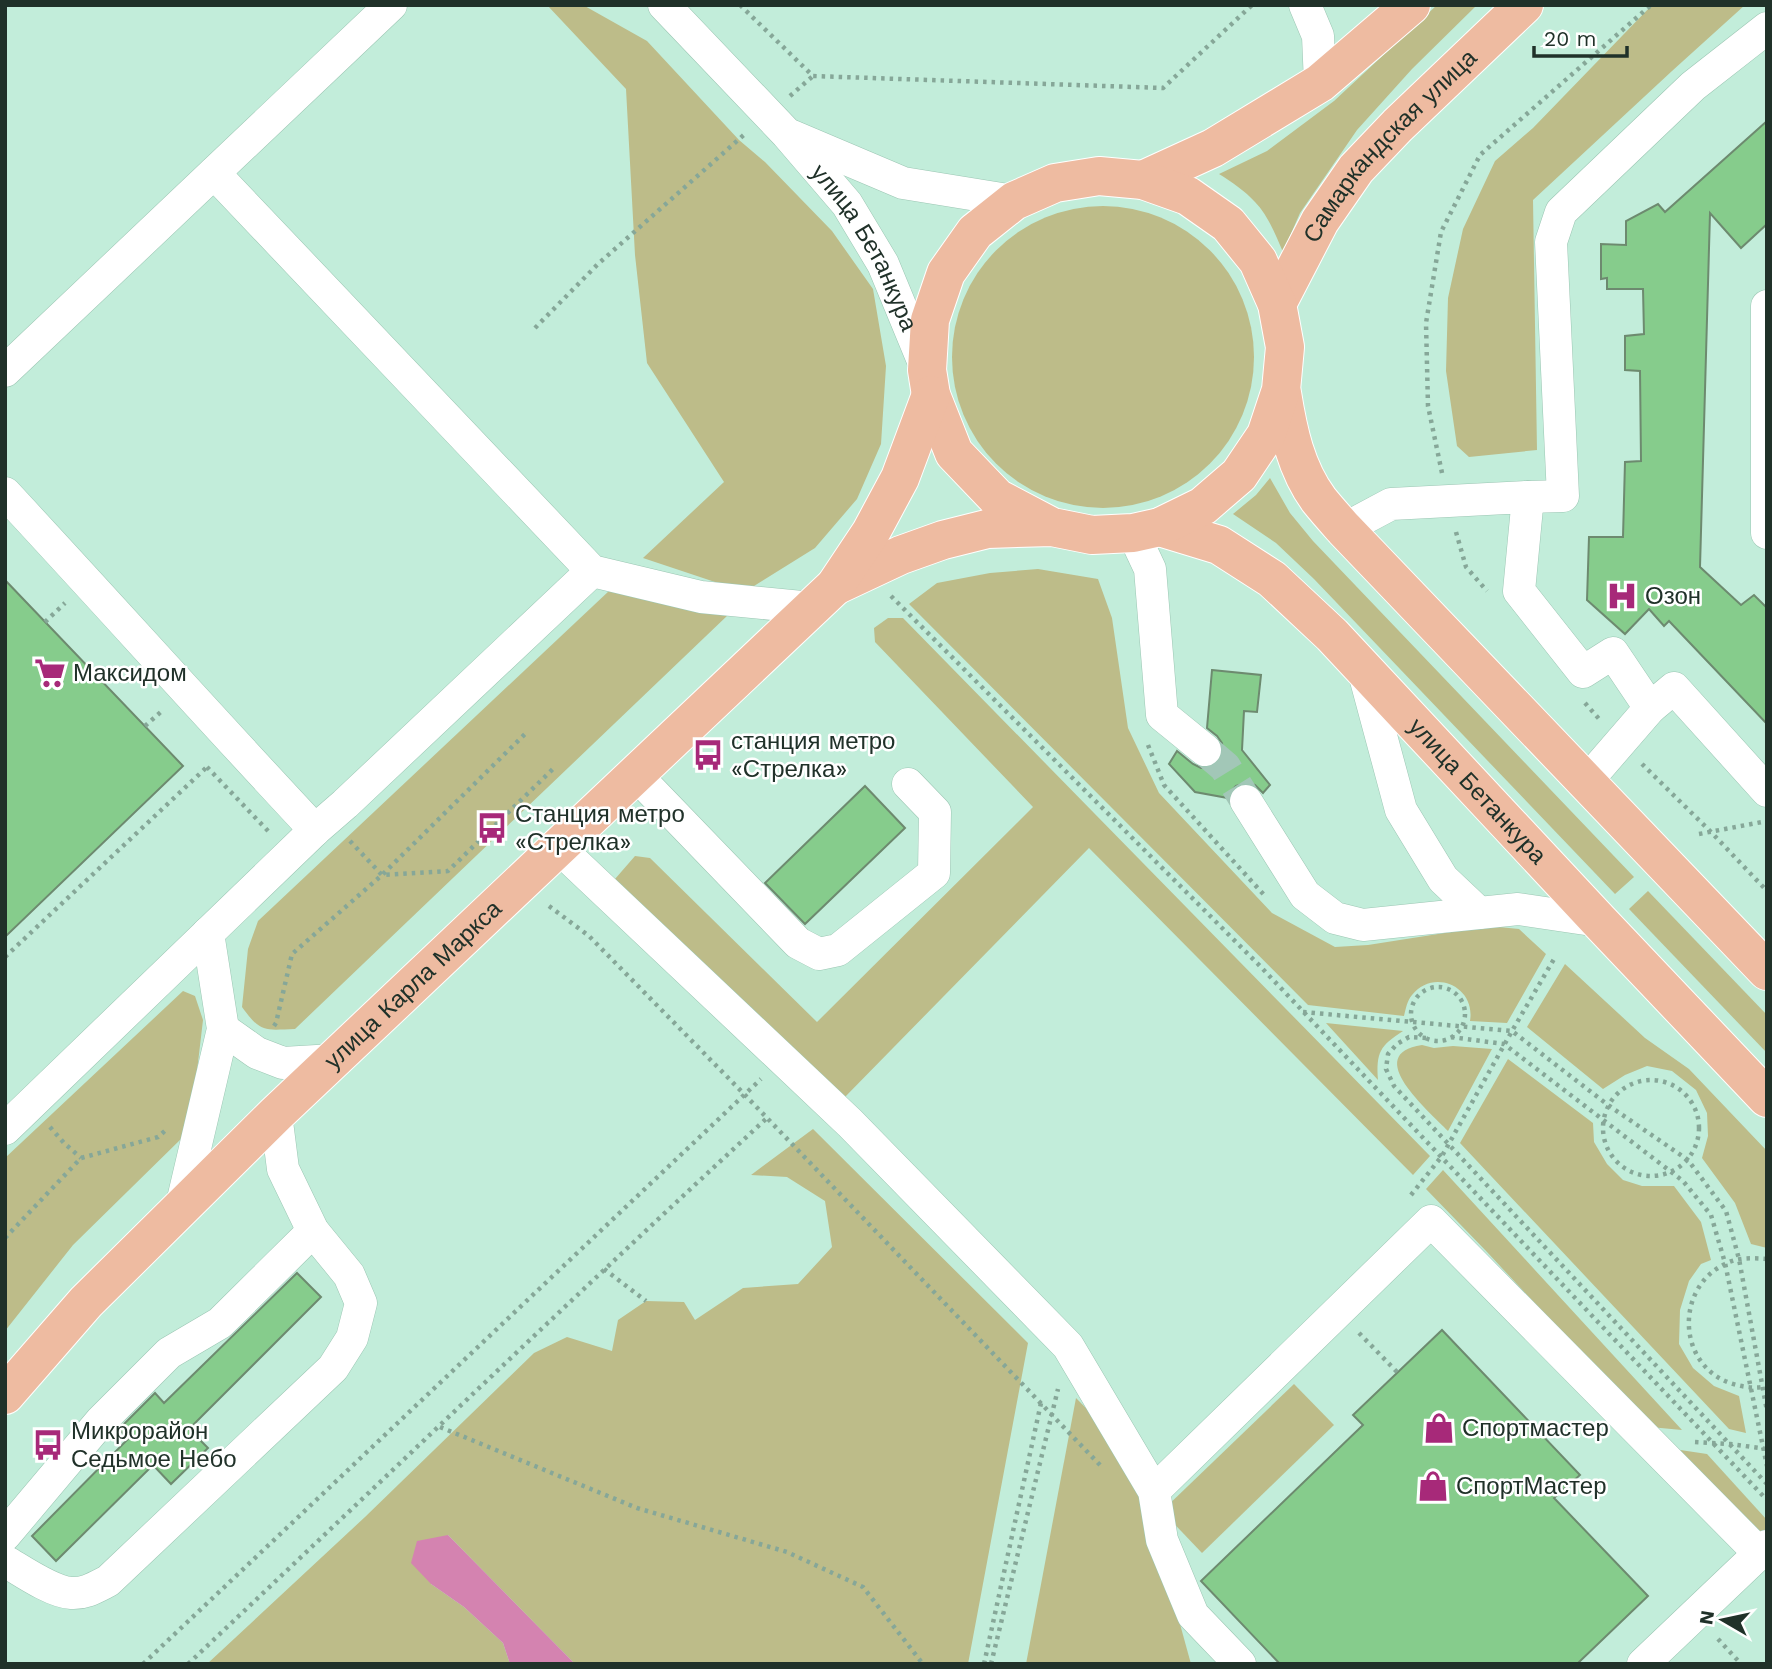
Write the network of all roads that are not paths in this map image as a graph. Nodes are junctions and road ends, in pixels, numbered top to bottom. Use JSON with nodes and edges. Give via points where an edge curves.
{"nodes":[{"id":1,"x":391,"y":5,"type":"edge"},
{"id":2,"x":1305,"y":5,"type":"edge"},
{"id":3,"x":1411,"y":5,"type":"edge"},
{"id":4,"x":1524,"y":5,"type":"edge"},
{"id":5,"x":664,"y":10,"type":"edge"},
{"id":6,"x":1767,"y":28,"type":"edge"},
{"id":7,"x":1320,"y":83,"type":"junction"},
{"id":8,"x":777,"y":124,"type":"junction"},
{"id":9,"x":214,"y":173,"type":"junction"},
{"id":10,"x":1143,"y":180,"type":"junction"},
{"id":11,"x":1014,"y":201,"type":"junction"},
{"id":12,"x":1277,"y":304,"type":"junction"},
{"id":13,"x":1767,"y":306,"type":"edge"},
{"id":14,"x":5,"y":371,"type":"edge"},
{"id":15,"x":929,"y":382,"type":"junction"},
{"id":16,"x":1282,"y":390,"type":"junction"},
{"id":17,"x":5,"y":493,"type":"edge"},
{"id":18,"x":1528,"y":497,"type":"junction"},
{"id":19,"x":1052,"y":527,"type":"junction"},
{"id":20,"x":1344,"y":529,"type":"junction"},
{"id":21,"x":1146,"y":530,"type":"junction"},
{"id":22,"x":1767,"y":533,"type":"edge"},
{"id":23,"x":592,"y":571,"type":"junction"},
{"id":24,"x":823,"y":597,"type":"junction"},
{"id":25,"x":1363,"y":667,"type":"junction"},
{"id":26,"x":1650,"y":708,"type":"junction"},
{"id":27,"x":1205,"y":750,"type":"tunnel mouth"},
{"id":28,"x":636,"y":775,"type":"junction"},
{"id":29,"x":1586,"y":782,"type":"junction"},
{"id":30,"x":908,"y":784,"type":"dead end"},
{"id":31,"x":1767,"y":791,"type":"edge"},
{"id":32,"x":1246,"y":801,"type":"tunnel mouth"},
{"id":33,"x":315,"y":830,"type":"junction"},
{"id":34,"x":559,"y":848,"type":"junction"},
{"id":35,"x":1479,"y":913,"type":"junction"},
{"id":36,"x":1599,"y":921,"type":"junction"},
{"id":37,"x":208,"y":933,"type":"junction"},
{"id":38,"x":1767,"y":971,"type":"edge"},
{"id":39,"x":223,"y":1030,"type":"junction"},
{"id":40,"x":334,"y":1060,"type":"junction"},
{"id":41,"x":1767,"y":1098,"type":"edge"},
{"id":42,"x":276,"y":1114,"type":"junction"},
{"id":43,"x":5,"y":1129,"type":"edge"},
{"id":44,"x":181,"y":1209,"type":"junction"},
{"id":45,"x":313,"y":1231,"type":"junction"},
{"id":46,"x":5,"y":1395,"type":"edge"},
{"id":47,"x":1154,"y":1491,"type":"junction"},
{"id":48,"x":5,"y":1535,"type":"edge"},
{"id":49,"x":1763,"y":1549,"type":"edge"},
{"id":50,"x":5,"y":1561,"type":"edge"},
{"id":51,"x":1240,"y":1664,"type":"edge"},
{"id":52,"x":1643,"y":1664,"type":"edge"}],
"edges":[{"from":1,"to":9,"type":"street"},
{"from":2,"to":7,"type":"street","via":[[1318,36]]},
{"from":3,"to":7,"type":"main road"},
{"from":4,"to":12,"type":"main road","name":"Самаркандская улица","via":[[1356,169],[1320,221]]},
{"from":5,"to":8,"type":"street","name":"улица Бетанкура"},
{"from":6,"to":18,"type":"street","via":[[1693,86],[1561,212],[1551,242],[1563,496]]},
{"from":7,"to":10,"type":"main road","via":[[1213,148]]},
{"from":8,"to":11,"type":"street","name":"улица Бетанкура","via":[[903,183]]},
{"from":8,"to":15,"type":"street","name":"улица Бетанкура","via":[[847,204],[883,264]]},
{"from":9,"to":14,"type":"street"},
{"from":9,"to":23,"type":"street"},
{"from":10,"to":11,"type":"main road","via":[[1099,176],[1055,183]]},
{"from":10,"to":12,"type":"main road","via":[[1188,196],[1228,224],[1258,261]]},
{"from":11,"to":15,"type":"main road","via":[[975,232],[946,273],[930,320]]},
{"from":12,"to":16,"type":"main road","via":[[1284,347]]},
{"from":13,"to":22,"type":"street"},
{"from":15,"to":19,"type":"main road","via":[[954,453],[997,498]]},
{"from":15,"to":24,"type":"main road","via":[[900,478],[871,532]]},
{"from":16,"to":20,"type":"main road","via":[[1287,429],[1300,466],[1318,499]]},
{"from":16,"to":21,"type":"main road","via":[[1266,435],[1239,475],[1203,506]]},
{"from":17,"to":33,"type":"street"},
{"from":18,"to":20,"type":"street","via":[[1391,504]]},
{"from":18,"to":26,"type":"street","via":[[1520,591],[1583,671],[1613,653]]},
{"from":19,"to":21,"type":"main road","via":[[1092,535]]},
{"from":19,"to":24,"type":"main road","via":[[988,529],[943,540],[901,555]]},
{"from":20,"to":29,"type":"main road"},
{"from":21,"to":25,"type":"main road","name":"улица Бетанкура","via":[[1219,545],[1272,579]]},
{"from":21,"to":27,"type":"street","via":[[1162,715]]},
{"from":23,"to":24,"type":"street","via":[[701,597]]},
{"from":23,"to":33,"type":"street"},
{"from":24,"to":28,"type":"main road","name":"улица Карла Маркса"},
{"from":25,"to":35,"type":"street","via":[[1401,810],[1443,879]]},
{"from":25,"to":36,"type":"main road","name":"улица Бетанкура"},
{"from":26,"to":29,"type":"street"},
{"from":26,"to":31,"type":"street","via":[[1674,688]]},
{"from":28,"to":30,"type":"street","via":[[798,943],[819,954],[838,950],[934,873],[935,812]]},
{"from":28,"to":34,"type":"main road","name":"улица Карла Маркса"},
{"from":29,"to":38,"type":"main road"},
{"from":32,"to":35,"type":"street","via":[[1305,895],[1335,918],[1363,925]]},
{"from":33,"to":37,"type":"street"},
{"from":34,"to":40,"type":"main road","name":"улица Карла Маркса"},
{"from":34,"to":47,"type":"street","via":[[850,1123],[1068,1346]]},
{"from":35,"to":36,"type":"street","via":[[1518,909]]},
{"from":36,"to":41,"type":"main road","name":"улица Бетанкура"},
{"from":37,"to":39,"type":"street"},
{"from":37,"to":43,"type":"street"},
{"from":39,"to":40,"type":"street","via":[[282,1063]]},
{"from":39,"to":44,"type":"street"},
{"from":40,"to":42,"type":"main road","name":"улица Карла Маркса"},
{"from":42,"to":44,"type":"main road","name":"улица Карла Маркса"},
{"from":42,"to":45,"type":"street","via":[[283,1169]]},
{"from":44,"to":46,"type":"main road","name":"улица Карла Маркса","via":[[86,1302]]},
{"from":45,"to":48,"type":"street","via":[[220,1323],[169,1353],[101,1421]]},
{"from":45,"to":50,"type":"street","via":[[349,1275],[361,1303],[352,1338],[333,1368],[108,1581],[90,1591],[70,1593]]},
{"from":47,"to":49,"type":"street","via":[[1431,1221],[1643,1436]]},
{"from":47,"to":51,"type":"street","via":[[1162,1540],[1193,1615]]},
{"from":49,"to":52,"type":"street"}]}
